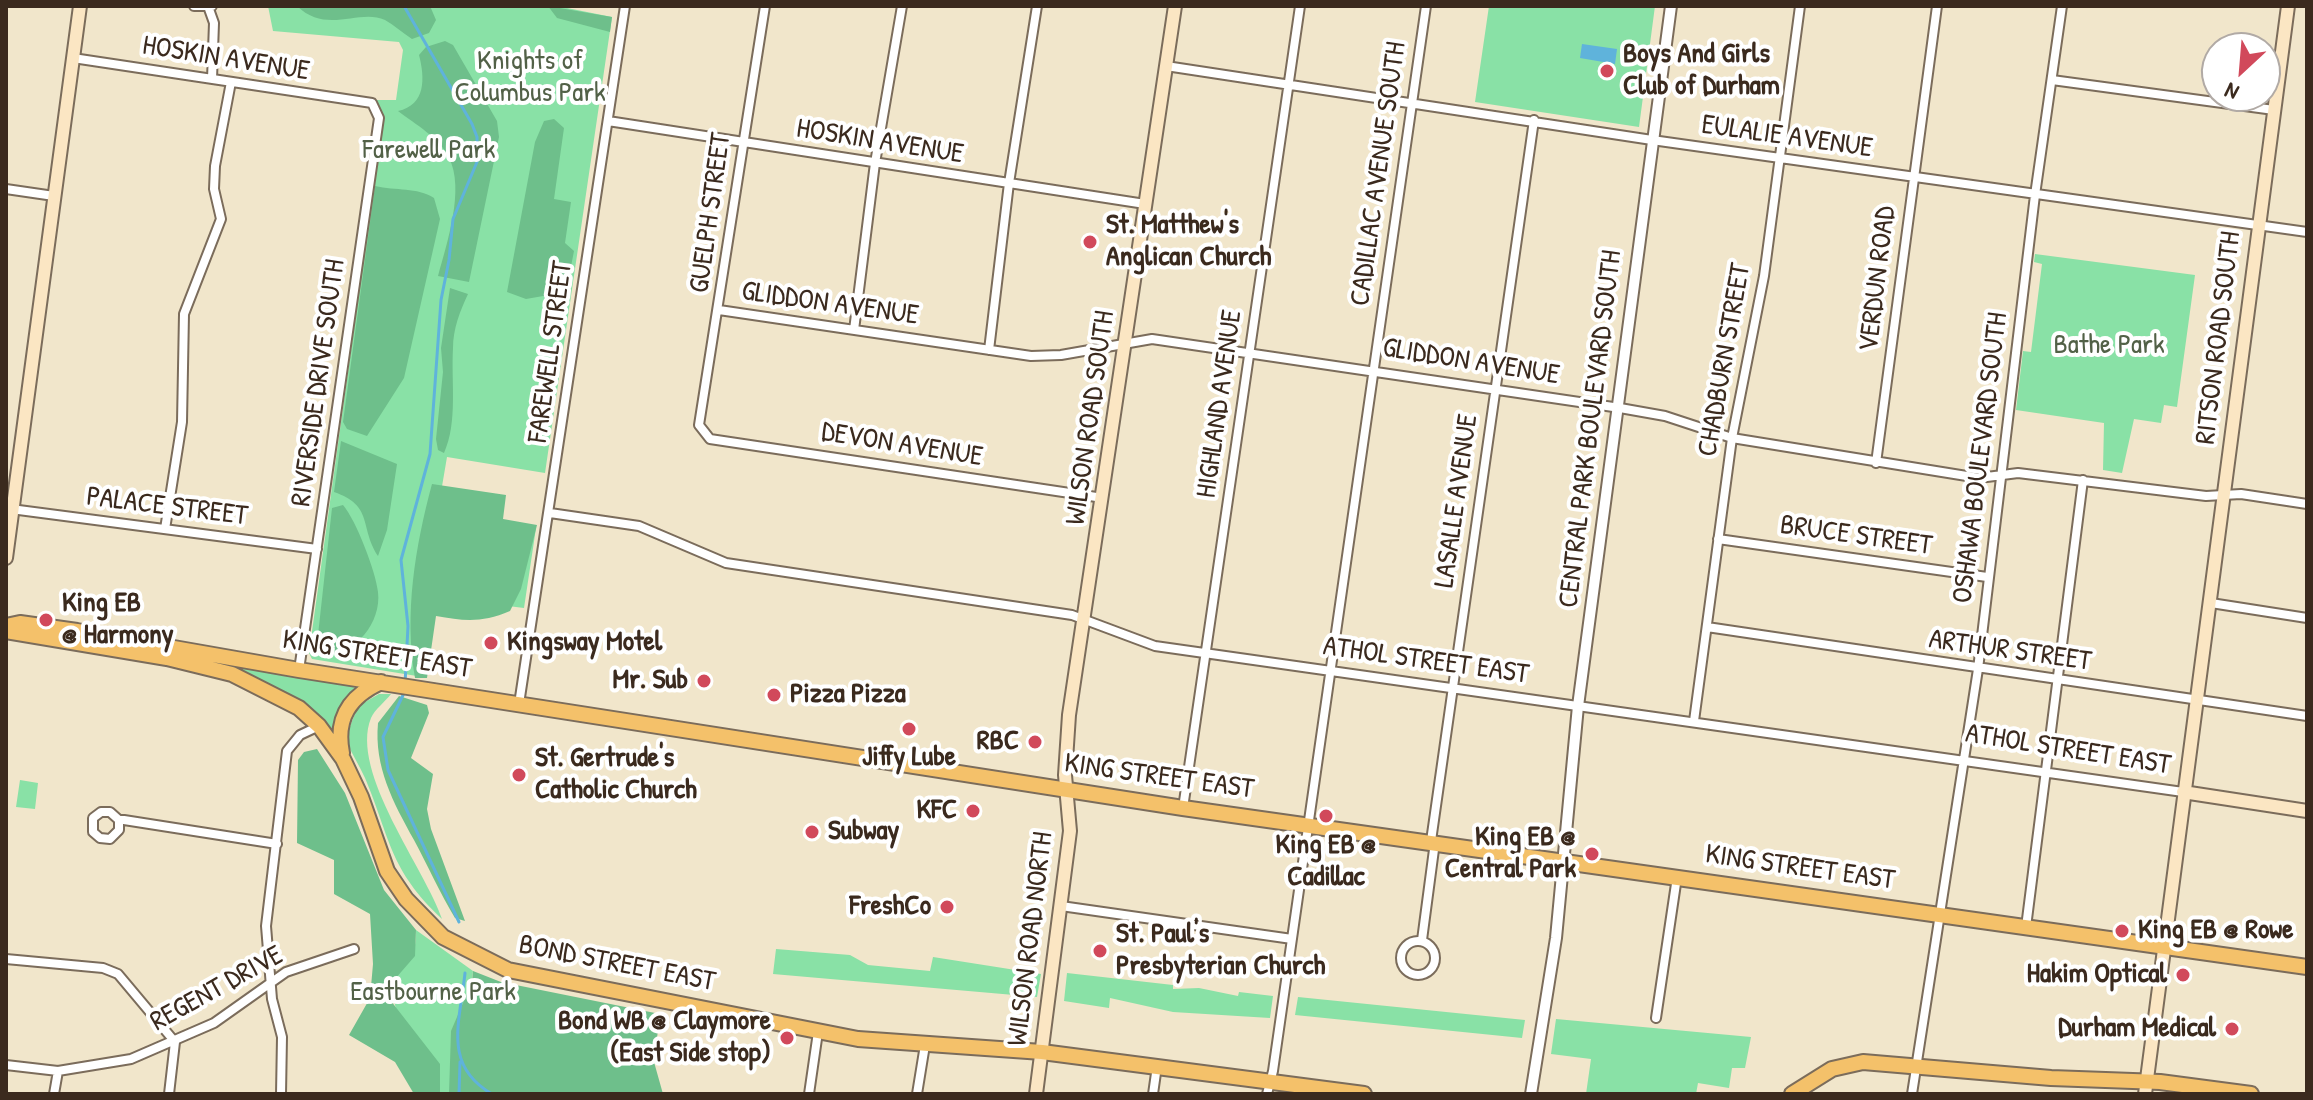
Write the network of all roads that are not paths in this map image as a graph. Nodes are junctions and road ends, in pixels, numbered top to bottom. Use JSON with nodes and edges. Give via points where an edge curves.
{"nodes":[{"id":1,"x":80,"y":6,"type":"edge"},
{"id":2,"x":194,"y":6,"type":"edge"},
{"id":3,"x":625,"y":6,"type":"edge"},
{"id":4,"x":765,"y":6,"type":"edge"},
{"id":5,"x":902,"y":6,"type":"edge"},
{"id":6,"x":1037,"y":6,"type":"edge"},
{"id":7,"x":1175,"y":6,"type":"edge"},
{"id":8,"x":1300,"y":6,"type":"edge"},
{"id":9,"x":1426,"y":6,"type":"edge"},
{"id":10,"x":1671,"y":6,"type":"edge"},
{"id":11,"x":1800,"y":6,"type":"edge"},
{"id":12,"x":1937,"y":6,"type":"edge"},
{"id":13,"x":2062,"y":6,"type":"edge"},
{"id":14,"x":2288,"y":6,"type":"edge"},
{"id":15,"x":211,"y":7,"type":"edge"},
{"id":16,"x":73,"y":58,"type":"junction"},
{"id":17,"x":2281,"y":58,"type":"edge"},
{"id":18,"x":1166,"y":66,"type":"junction"},
{"id":19,"x":212,"y":79,"type":"junction"},
{"id":20,"x":2052,"y":80,"type":"junction"},
{"id":21,"x":231,"y":82,"type":"junction"},
{"id":22,"x":1289,"y":84,"type":"junction"},
{"id":23,"x":2201,"y":100,"type":"edge"},
{"id":24,"x":372,"y":103,"type":"joint"},
{"id":25,"x":1411,"y":103,"type":"junction"},
{"id":26,"x":2274,"y":112,"type":"edge"},
{"id":27,"x":1534,"y":120,"type":"junction"},
{"id":28,"x":608,"y":121,"type":"junction"},
{"id":29,"x":1652,"y":140,"type":"junction"},
{"id":30,"x":743,"y":143,"type":"junction"},
{"id":31,"x":1780,"y":158,"type":"junction"},
{"id":32,"x":875,"y":163,"type":"junction"},
{"id":33,"x":1913,"y":177,"type":"junction"},
{"id":34,"x":1009,"y":183,"type":"junction"},
{"id":35,"x":6,"y":189,"type":"edge"},
{"id":36,"x":2035,"y":195,"type":"junction"},
{"id":37,"x":54,"y":196,"type":"junction"},
{"id":38,"x":1145,"y":204,"type":"junction"},
{"id":39,"x":2258,"y":226,"type":"junction"},
{"id":40,"x":2307,"y":232,"type":"edge"},
{"id":41,"x":719,"y":310,"type":"junction"},
{"id":42,"x":854,"y":330,"type":"junction"},
{"id":43,"x":1127,"y":341,"type":"junction"},
{"id":44,"x":989,"y":350,"type":"junction"},
{"id":45,"x":1250,"y":353,"type":"junction"},
{"id":46,"x":1372,"y":370,"type":"junction"},
{"id":47,"x":1496,"y":388,"type":"junction"},
{"id":48,"x":1620,"y":408,"type":"junction"},
{"id":49,"x":699,"y":425,"type":"joint"},
{"id":50,"x":1732,"y":438,"type":"junction"},
{"id":51,"x":1876,"y":463,"type":"junction"},
{"id":52,"x":2001,"y":475,"type":"junction"},
{"id":53,"x":2083,"y":480,"type":"junction"},
{"id":54,"x":2223,"y":495,"type":"junction"},
{"id":55,"x":1104,"y":498,"type":"junction"},
{"id":56,"x":2307,"y":504,"type":"edge"},
{"id":57,"x":11,"y":509,"type":"junction"},
{"id":58,"x":550,"y":513,"type":"junction"},
{"id":59,"x":165,"y":529,"type":"junction"},
{"id":60,"x":1718,"y":539,"type":"junction"},
{"id":61,"x":317,"y":549,"type":"junction"},
{"id":62,"x":6,"y":558,"type":"edge"},
{"id":63,"x":1987,"y":577,"type":"junction"},
{"id":64,"x":2211,"y":603,"type":"junction"},
{"id":65,"x":2307,"y":618,"type":"edge"},
{"id":66,"x":1085,"y":619,"type":"junction"},
{"id":67,"x":1707,"y":627,"type":"junction"},
{"id":68,"x":6,"y":629,"type":"edge"},
{"id":69,"x":1205,"y":653,"type":"junction"},
{"id":70,"x":1978,"y":669,"type":"junction"},
{"id":71,"x":299,"y":670,"type":"junction"},
{"id":72,"x":1328,"y":672,"type":"junction"},
{"id":73,"x":2057,"y":680,"type":"junction"},
{"id":74,"x":387,"y":682,"type":"junction"},
{"id":75,"x":1453,"y":687,"type":"junction"},
{"id":76,"x":2196,"y":699,"type":"junction"},
{"id":77,"x":519,"y":704,"type":"junction"},
{"id":78,"x":1578,"y":706,"type":"junction"},
{"id":79,"x":2307,"y":716,"type":"edge"},
{"id":80,"x":1694,"y":721,"type":"junction"},
{"id":81,"x":319,"y":726,"type":"junction"},
{"id":82,"x":343,"y":759,"type":"junction"},
{"id":83,"x":1965,"y":759,"type":"junction"},
{"id":84,"x":2045,"y":772,"type":"junction"},
{"id":85,"x":1066,"y":790,"type":"junction"},
{"id":86,"x":2183,"y":792,"type":"junction"},
{"id":87,"x":1183,"y":808,"type":"junction"},
{"id":88,"x":2307,"y":811,"type":"edge"},
{"id":89,"x":119,"y":820,"type":"dead end"},
{"id":90,"x":1309,"y":825,"type":"junction"},
{"id":91,"x":1433,"y":842,"type":"junction"},
{"id":92,"x":277,"y":844,"type":"junction"},
{"id":93,"x":1563,"y":859,"type":"junction"},
{"id":94,"x":1677,"y":876,"type":"junction"},
{"id":95,"x":1061,"y":906,"type":"junction"},
{"id":96,"x":1942,"y":914,"type":"junction"},
{"id":97,"x":2026,"y":927,"type":"junction"},
{"id":98,"x":1292,"y":939,"type":"junction"},
{"id":99,"x":1422,"y":940,"type":"junction"},
{"id":100,"x":2164,"y":947,"type":"junction"},
{"id":101,"x":354,"y":949,"type":"dead end"},
{"id":102,"x":6,"y":959,"type":"edge"},
{"id":103,"x":2307,"y":967,"type":"edge"},
{"id":104,"x":271,"y":981,"type":"junction"},
{"id":105,"x":1656,"y":1018,"type":"dead end"},
{"id":106,"x":818,"y":1032,"type":"junction"},
{"id":107,"x":175,"y":1042,"type":"junction"},
{"id":108,"x":925,"y":1045,"type":"junction"},
{"id":109,"x":1042,"y":1052,"type":"junction"},
{"id":110,"x":6,"y":1065,"type":"edge"},
{"id":111,"x":1157,"y":1065,"type":"junction"},
{"id":112,"x":1917,"y":1066,"type":"junction"},
{"id":113,"x":58,"y":1071,"type":"junction"},
{"id":114,"x":1268,"y":1088,"type":"edge"},
{"id":115,"x":2146,"y":1088,"type":"edge"},
{"id":116,"x":54,"y":1094,"type":"edge"},
{"id":117,"x":169,"y":1094,"type":"edge"},
{"id":118,"x":281,"y":1094,"type":"edge"},
{"id":119,"x":809,"y":1094,"type":"edge"},
{"id":120,"x":917,"y":1094,"type":"edge"},
{"id":121,"x":1036,"y":1094,"type":"edge"},
{"id":122,"x":1153,"y":1094,"type":"edge"},
{"id":123,"x":1364,"y":1094,"type":"edge"},
{"id":124,"x":1531,"y":1094,"type":"edge"},
{"id":125,"x":1792,"y":1094,"type":"edge"},
{"id":126,"x":1912,"y":1094,"type":"edge"},
{"id":127,"x":2251,"y":1094,"type":"edge"}],
"edges":[{"from":1,"to":16,"type":"main road"},
{"from":2,"to":15,"type":"street"},
{"from":3,"to":28,"type":"street","name":"FAREWELL STREET"},
{"from":4,"to":30,"type":"street","name":"GUELPH STREET"},
{"from":5,"to":32,"type":"street"},
{"from":6,"to":34,"type":"street"},
{"from":7,"to":18,"type":"main road","name":"WILSON ROAD SOUTH"},
{"from":8,"to":22,"type":"street","name":"HIGHLAND AVENUE"},
{"from":9,"to":25,"type":"street","name":"CADILLAC AVENUE SOUTH"},
{"from":10,"to":29,"type":"street","name":"CENTRAL PARK BOULEVARD SOUTH"},
{"from":11,"to":31,"type":"street","name":"CHADBURN STREET"},
{"from":12,"to":33,"type":"street","name":"VERDUN ROAD"},
{"from":13,"to":20,"type":"street","name":"OSHAWA BOULEVARD SOUTH"},
{"from":14,"to":17,"type":"main road","name":"RITSON ROAD SOUTH"},
{"from":15,"to":19,"type":"street"},
{"from":16,"to":19,"type":"street","name":"HOSKIN AVENUE"},
{"from":16,"to":37,"type":"main road"},
{"from":18,"to":22,"type":"street","name":"EULALIE AVENUE"},
{"from":18,"to":38,"type":"main road","name":"WILSON ROAD SOUTH"},
{"from":19,"to":21,"type":"street","name":"HOSKIN AVENUE"},
{"from":20,"to":23,"type":"street"},
{"from":20,"to":36,"type":"street","name":"OSHAWA BOULEVARD SOUTH"},
{"from":21,"to":24,"type":"street","name":"HOSKIN AVENUE"},
{"from":21,"to":59,"type":"street","via":[[215,166],[221,219],[184,314],[182,422]]},
{"from":22,"to":25,"type":"street","name":"EULALIE AVENUE"},
{"from":22,"to":45,"type":"street","name":"HIGHLAND AVENUE"},
{"from":24,"to":61,"type":"street","name":"RIVERSIDE DRIVE SOUTH","via":[[379,118]]},
{"from":25,"to":27,"type":"street","name":"EULALIE AVENUE"},
{"from":25,"to":46,"type":"street","name":"CADILLAC AVENUE SOUTH"},
{"from":26,"to":39,"type":"main road","name":"RITSON ROAD SOUTH"},
{"from":27,"to":29,"type":"street","name":"EULALIE AVENUE"},
{"from":27,"to":47,"type":"street","name":"LASALLE AVENUE"},
{"from":28,"to":30,"type":"street","name":"HOSKIN AVENUE"},
{"from":28,"to":58,"type":"street","name":"FAREWELL STREET"},
{"from":29,"to":31,"type":"street","name":"EULALIE AVENUE"},
{"from":29,"to":48,"type":"street","name":"CENTRAL PARK BOULEVARD SOUTH"},
{"from":30,"to":32,"type":"street","name":"HOSKIN AVENUE"},
{"from":30,"to":41,"type":"street","name":"GUELPH STREET"},
{"from":31,"to":33,"type":"street","name":"EULALIE AVENUE"},
{"from":31,"to":50,"type":"street","name":"CHADBURN STREET","via":[[1764,276]]},
{"from":32,"to":34,"type":"street","name":"HOSKIN AVENUE"},
{"from":32,"to":42,"type":"street"},
{"from":33,"to":36,"type":"street","name":"EULALIE AVENUE"},
{"from":33,"to":51,"type":"street","name":"VERDUN ROAD"},
{"from":34,"to":38,"type":"street","name":"HOSKIN AVENUE"},
{"from":34,"to":44,"type":"street"},
{"from":35,"to":37,"type":"street"},
{"from":36,"to":39,"type":"street","name":"EULALIE AVENUE"},
{"from":36,"to":52,"type":"street","name":"OSHAWA BOULEVARD SOUTH"},
{"from":37,"to":57,"type":"main road"},
{"from":38,"to":43,"type":"main road","name":"WILSON ROAD SOUTH"},
{"from":39,"to":40,"type":"street","name":"EULALIE AVENUE"},
{"from":39,"to":54,"type":"main road","name":"RITSON ROAD SOUTH"},
{"from":41,"to":42,"type":"street","name":"GLIDDON AVENUE"},
{"from":41,"to":49,"type":"street","name":"GUELPH STREET"},
{"from":42,"to":44,"type":"street","name":"GLIDDON AVENUE"},
{"from":43,"to":44,"type":"street","name":"GLIDDON AVENUE","via":[[1047,357]]},
{"from":43,"to":45,"type":"street","name":"GLIDDON AVENUE","via":[[1152,339]]},
{"from":43,"to":55,"type":"main road","name":"WILSON ROAD SOUTH"},
{"from":45,"to":46,"type":"street","name":"GLIDDON AVENUE"},
{"from":45,"to":69,"type":"street","name":"HIGHLAND AVENUE"},
{"from":46,"to":47,"type":"street","name":"GLIDDON AVENUE"},
{"from":46,"to":72,"type":"street","name":"CADILLAC AVENUE SOUTH"},
{"from":47,"to":48,"type":"street","name":"GLIDDON AVENUE"},
{"from":47,"to":75,"type":"street","name":"LASALLE AVENUE"},
{"from":48,"to":50,"type":"street","name":"GLIDDON AVENUE"},
{"from":48,"to":78,"type":"street","name":"CENTRAL PARK BOULEVARD SOUTH"},
{"from":49,"to":55,"type":"street","name":"DEVON AVENUE","via":[[710,439]]},
{"from":50,"to":51,"type":"street","name":"GLIDDON AVENUE"},
{"from":50,"to":60,"type":"street","name":"CHADBURN STREET"},
{"from":51,"to":52,"type":"street","name":"GLIDDON AVENUE","via":[[1979,478]]},
{"from":52,"to":53,"type":"street","name":"GLIDDON AVENUE"},
{"from":52,"to":63,"type":"street","name":"OSHAWA BOULEVARD SOUTH"},
{"from":53,"to":54,"type":"street","name":"GLIDDON AVENUE"},
{"from":53,"to":73,"type":"street"},
{"from":54,"to":56,"type":"street","name":"GLIDDON AVENUE"},
{"from":54,"to":64,"type":"main road","name":"RITSON ROAD SOUTH"},
{"from":55,"to":66,"type":"main road","name":"WILSON ROAD SOUTH"},
{"from":57,"to":59,"type":"street","name":"PALACE STREET"},
{"from":57,"to":62,"type":"main road"},
{"from":58,"to":66,"type":"street","name":"ATHOL STREET EAST","via":[[639,526],[726,563]]},
{"from":58,"to":77,"type":"street","name":"FAREWELL STREET"},
{"from":59,"to":61,"type":"street","name":"PALACE STREET"},
{"from":60,"to":63,"type":"street","name":"BRUCE STREET"},
{"from":60,"to":67,"type":"street","name":"CHADBURN STREET"},
{"from":61,"to":71,"type":"street","name":"RIVERSIDE DRIVE SOUTH"},
{"from":63,"to":70,"type":"street","name":"OSHAWA BOULEVARD SOUTH"},
{"from":64,"to":65,"type":"street"},
{"from":64,"to":76,"type":"main road","name":"RITSON ROAD SOUTH"},
{"from":66,"to":69,"type":"street","name":"ATHOL STREET EAST","via":[[1144,643]]},
{"from":66,"to":85,"type":"main road","name":"WILSON ROAD SOUTH","via":[[1067,728]]},
{"from":67,"to":70,"type":"street","name":"ARTHUR STREET"},
{"from":67,"to":80,"type":"street","name":"CHADBURN STREET"},
{"from":68,"to":71,"type":"main road","name":"KING STREET EAST","via":[[20,623]]},
{"from":68,"to":81,"type":"main road","name":"BOND STREET EAST","via":[[232,674],[299,708]]},
{"from":69,"to":72,"type":"street","name":"ATHOL STREET EAST"},
{"from":69,"to":87,"type":"street","name":"HIGHLAND AVENUE"},
{"from":70,"to":73,"type":"street","name":"ARTHUR STREET"},
{"from":70,"to":83,"type":"street","name":"OSHAWA BOULEVARD SOUTH"},
{"from":71,"to":74,"type":"main road","name":"KING STREET EAST"},
{"from":72,"to":75,"type":"street","name":"ATHOL STREET EAST"},
{"from":72,"to":90,"type":"street","name":"CADILLAC AVENUE SOUTH"},
{"from":73,"to":76,"type":"street","name":"ARTHUR STREET"},
{"from":73,"to":84,"type":"street"},
{"from":74,"to":77,"type":"main road","name":"KING STREET EAST"},
{"from":74,"to":82,"type":"main road","via":[[360,692],[348,707],[340,723]]},
{"from":75,"to":78,"type":"street","name":"ATHOL STREET EAST"},
{"from":75,"to":91,"type":"street","name":"LASALLE AVENUE"},
{"from":76,"to":79,"type":"street","name":"ARTHUR STREET"},
{"from":76,"to":86,"type":"main road","name":"RITSON ROAD SOUTH"},
{"from":77,"to":85,"type":"main road","name":"KING STREET EAST"},
{"from":78,"to":80,"type":"street","name":"ATHOL STREET EAST"},
{"from":78,"to":93,"type":"street","name":"CENTRAL PARK BOULEVARD SOUTH"},
{"from":80,"to":83,"type":"street","name":"ATHOL STREET EAST"},
{"from":81,"to":82,"type":"main road","name":"BOND STREET EAST"},
{"from":81,"to":92,"type":"street","via":[[300,735],[287,751]]},
{"from":82,"to":106,"type":"main road","name":"BOND STREET EAST","via":[[387,871],[425,922],[464,950],[508,970]]},
{"from":83,"to":84,"type":"street","name":"ATHOL STREET EAST"},
{"from":83,"to":96,"type":"street","name":"OSHAWA BOULEVARD SOUTH"},
{"from":84,"to":86,"type":"street","name":"ATHOL STREET EAST"},
{"from":84,"to":97,"type":"street"},
{"from":85,"to":87,"type":"main road","name":"KING STREET EAST"},
{"from":85,"to":95,"type":"main road","name":"WILSON ROAD NORTH","via":[[1070,831]]},
{"from":86,"to":88,"type":"main road","name":"ATHOL STREET EAST"},
{"from":86,"to":100,"type":"main road","name":"RITSON ROAD SOUTH"},
{"from":87,"to":90,"type":"main road","name":"KING STREET EAST"},
{"from":89,"to":92,"type":"street"},
{"from":90,"to":91,"type":"main road","name":"KING STREET EAST"},
{"from":90,"to":98,"type":"street","name":"CADILLAC AVENUE SOUTH"},
{"from":91,"to":93,"type":"main road","name":"KING STREET EAST"},
{"from":91,"to":99,"type":"street","name":"LASALLE AVENUE"},
{"from":92,"to":104,"type":"street","via":[[266,926]]},
{"from":93,"to":94,"type":"main road","name":"KING STREET EAST"},
{"from":93,"to":124,"type":"street","name":"CENTRAL PARK BOULEVARD SOUTH"},
{"from":94,"to":96,"type":"main road","name":"KING STREET EAST"},
{"from":94,"to":105,"type":"street"},
{"from":95,"to":98,"type":"street"},
{"from":95,"to":109,"type":"main road","name":"WILSON ROAD NORTH"},
{"from":96,"to":97,"type":"main road","name":"KING STREET EAST"},
{"from":96,"to":112,"type":"street","name":"OSHAWA BOULEVARD SOUTH"},
{"from":97,"to":100,"type":"main road","name":"KING STREET EAST"},
{"from":98,"to":114,"type":"street","name":"CADILLAC AVENUE SOUTH"},
{"from":99,"to":99,"type":"street","via":[[1406,947],[1401,958],[1415,975],[1428,973],[1436,959]]},
{"from":100,"to":103,"type":"main road","name":"KING STREET EAST"},
{"from":100,"to":115,"type":"main road","name":"RITSON ROAD SOUTH"},
{"from":101,"to":104,"type":"street","name":"REGENT DRIVE"},
{"from":102,"to":107,"type":"street","via":[[118,974]]},
{"from":104,"to":107,"type":"street","name":"REGENT DRIVE","via":[[214,1023]]},
{"from":104,"to":118,"type":"street","via":[[282,1037]]},
{"from":106,"to":108,"type":"main road","name":"BOND STREET EAST"},
{"from":106,"to":119,"type":"street"},
{"from":107,"to":113,"type":"street","name":"REGENT DRIVE","via":[[131,1059]]},
{"from":107,"to":117,"type":"street"},
{"from":108,"to":109,"type":"main road","name":"BOND STREET EAST"},
{"from":108,"to":120,"type":"street"},
{"from":109,"to":111,"type":"main road","name":"BOND STREET EAST"},
{"from":109,"to":121,"type":"main road","name":"WILSON ROAD NORTH"},
{"from":110,"to":113,"type":"street","name":"REGENT DRIVE"},
{"from":111,"to":114,"type":"main road","name":"BOND STREET EAST"},
{"from":111,"to":122,"type":"street"},
{"from":112,"to":115,"type":"main road"},
{"from":112,"to":125,"type":"main road","via":[[1847,1065]]},
{"from":112,"to":126,"type":"street","name":"OSHAWA BOULEVARD SOUTH"},
{"from":113,"to":116,"type":"street"},
{"from":114,"to":123,"type":"main road","name":"BOND STREET EAST"},
{"from":115,"to":127,"type":"main road"}]}
